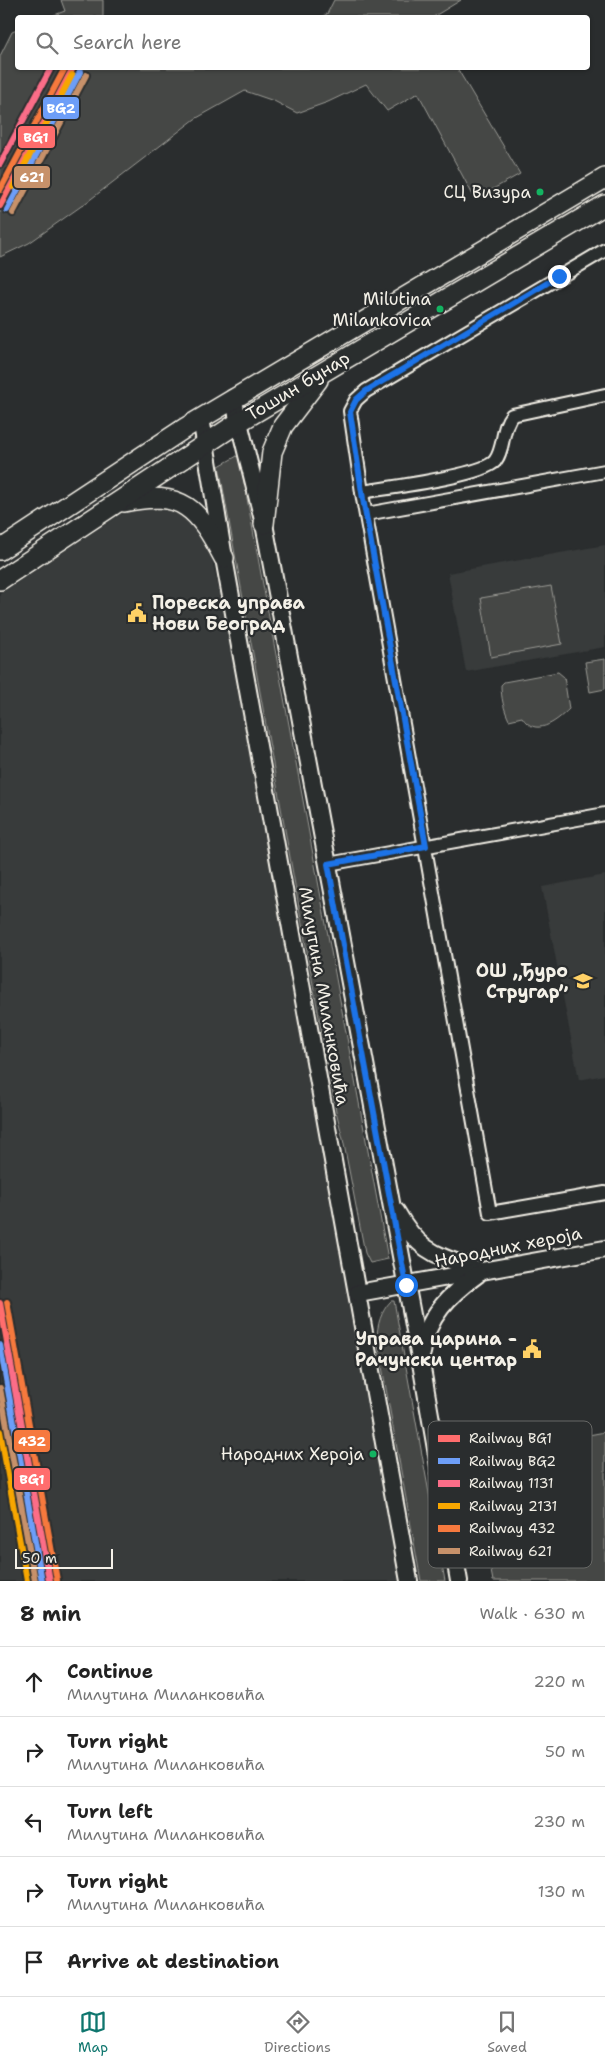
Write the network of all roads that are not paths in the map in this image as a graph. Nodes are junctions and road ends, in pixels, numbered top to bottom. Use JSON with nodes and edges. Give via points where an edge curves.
{"nodes":[{"id":1,"x":605,"y":178,"type":"edge"},
{"id":2,"x":605,"y":205,"type":"edge"},
{"id":3,"x":605,"y":250,"type":"edge"},
{"id":4,"x":326,"y":370,"type":"junction"},
{"id":5,"x":605,"y":395,"type":"edge"},
{"id":6,"x":233,"y":398,"type":"junction"},
{"id":7,"x":201,"y":418,"type":"junction"},
{"id":8,"x":239,"y":422,"type":"junction"},
{"id":9,"x":206,"y":443,"type":"junction"},
{"id":10,"x":605,"y":471,"type":"edge"},
{"id":11,"x":362,"y":492,"type":"junction"},
{"id":12,"x":116,"y":504,"type":"junction"},
{"id":13,"x":366,"y":514,"type":"junction"},
{"id":14,"x":264,"y":524,"type":"junction"},
{"id":15,"x":0,"y":550,"type":"edge"},
{"id":16,"x":224,"y":558,"type":"junction"},
{"id":17,"x":0,"y":580,"type":"edge"},
{"id":18,"x":605,"y":814,"type":"edge"},
{"id":19,"x":426,"y":846,"type":"junction"},
{"id":20,"x":328,"y":864,"type":"junction"},
{"id":21,"x":605,"y":1193,"type":"edge"},
{"id":22,"x":390,"y":1200,"type":"junction"},
{"id":23,"x":605,"y":1249,"type":"edge"},
{"id":24,"x":482,"y":1271,"type":"junction"},
{"id":25,"x":406,"y":1285,"type":"junction"},
{"id":26,"x":358,"y":1293,"type":"junction"},
{"id":27,"x":421,"y":1363,"type":"junction"},
{"id":28,"x":431,"y":1421,"type":"edge"},
{"id":29,"x":457,"y":1568,"type":"edge"},
{"id":30,"x":409,"y":1581,"type":"edge"},
{"id":31,"x":459,"y":1581,"type":"edge"}],
"edges":[{"from":1,"to":6,"type":"main road","name":"Тошин бунар"},
{"from":2,"to":4,"type":"main road","name":"Тошин бунар"},
{"from":3,"to":11,"type":"street","via":[[366,391],[356,400],[350,412]]},
{"from":4,"to":8,"type":"main road","name":"Тошин бунар"},
{"from":4,"to":14,"type":"main road","via":[[279,434],[269,468]]},
{"from":5,"to":11,"type":"street","via":[[512,415],[506,422],[496,460],[488,467],[432,481]]},
{"from":6,"to":7,"type":"main road","name":"Тошин бунар"},
{"from":6,"to":8,"type":"street","name":"Милутина Миланковића"},
{"from":7,"to":9,"type":"street","name":"Милутина Миланковића"},
{"from":7,"to":15,"type":"main road","name":"Тошин бунар"},
{"from":8,"to":9,"type":"main road","name":"Тошин бунар"},
{"from":8,"to":14,"type":"street","name":"Милутина Миланковића"},
{"from":9,"to":12,"type":"main road","name":"Тошин бунар"},
{"from":9,"to":16,"type":"street","name":"Милутина Миланковића"},
{"from":10,"to":13,"type":"street"},
{"from":11,"to":13,"type":"street"},
{"from":12,"to":16,"type":"main road","via":[[163,497],[180,502],[210,532]]},
{"from":12,"to":17,"type":"main road","name":"Тошин бунар"},
{"from":13,"to":19,"type":"street"},
{"from":14,"to":20,"type":"street","name":"Милутина Миланковића"},
{"from":16,"to":26,"type":"street","name":"Милутина Миланковића"},
{"from":18,"to":19,"type":"street","name":"Милутина Миланковића"},
{"from":19,"to":20,"type":"street","name":"Милутина Миланковића"},
{"from":19,"to":21,"type":"street","name":"Народних хероја","via":[[490,1213]]},
{"from":20,"to":22,"type":"street","name":"Милутина Миланковића"},
{"from":22,"to":24,"type":"street","via":[[412,1236],[429,1251]]},
{"from":22,"to":25,"type":"street","name":"Милутина Миланковића"},
{"from":23,"to":24,"type":"street","name":"Народних хероја"},
{"from":24,"to":25,"type":"street","name":"Народних хероја"},
{"from":24,"to":27,"type":"street","via":[[450,1296],[436,1313],[423,1342]]},
{"from":25,"to":26,"type":"street","name":"Народних хероја"},
{"from":25,"to":27,"type":"street","name":"Милутина Миланковића"},
{"from":26,"to":30,"type":"street","name":"Милутина Миланковића"},
{"from":27,"to":28,"type":"street","name":"Милутина Миланковића"},
{"from":29,"to":31,"type":"street","name":"Милутина Миланковића"}]}
